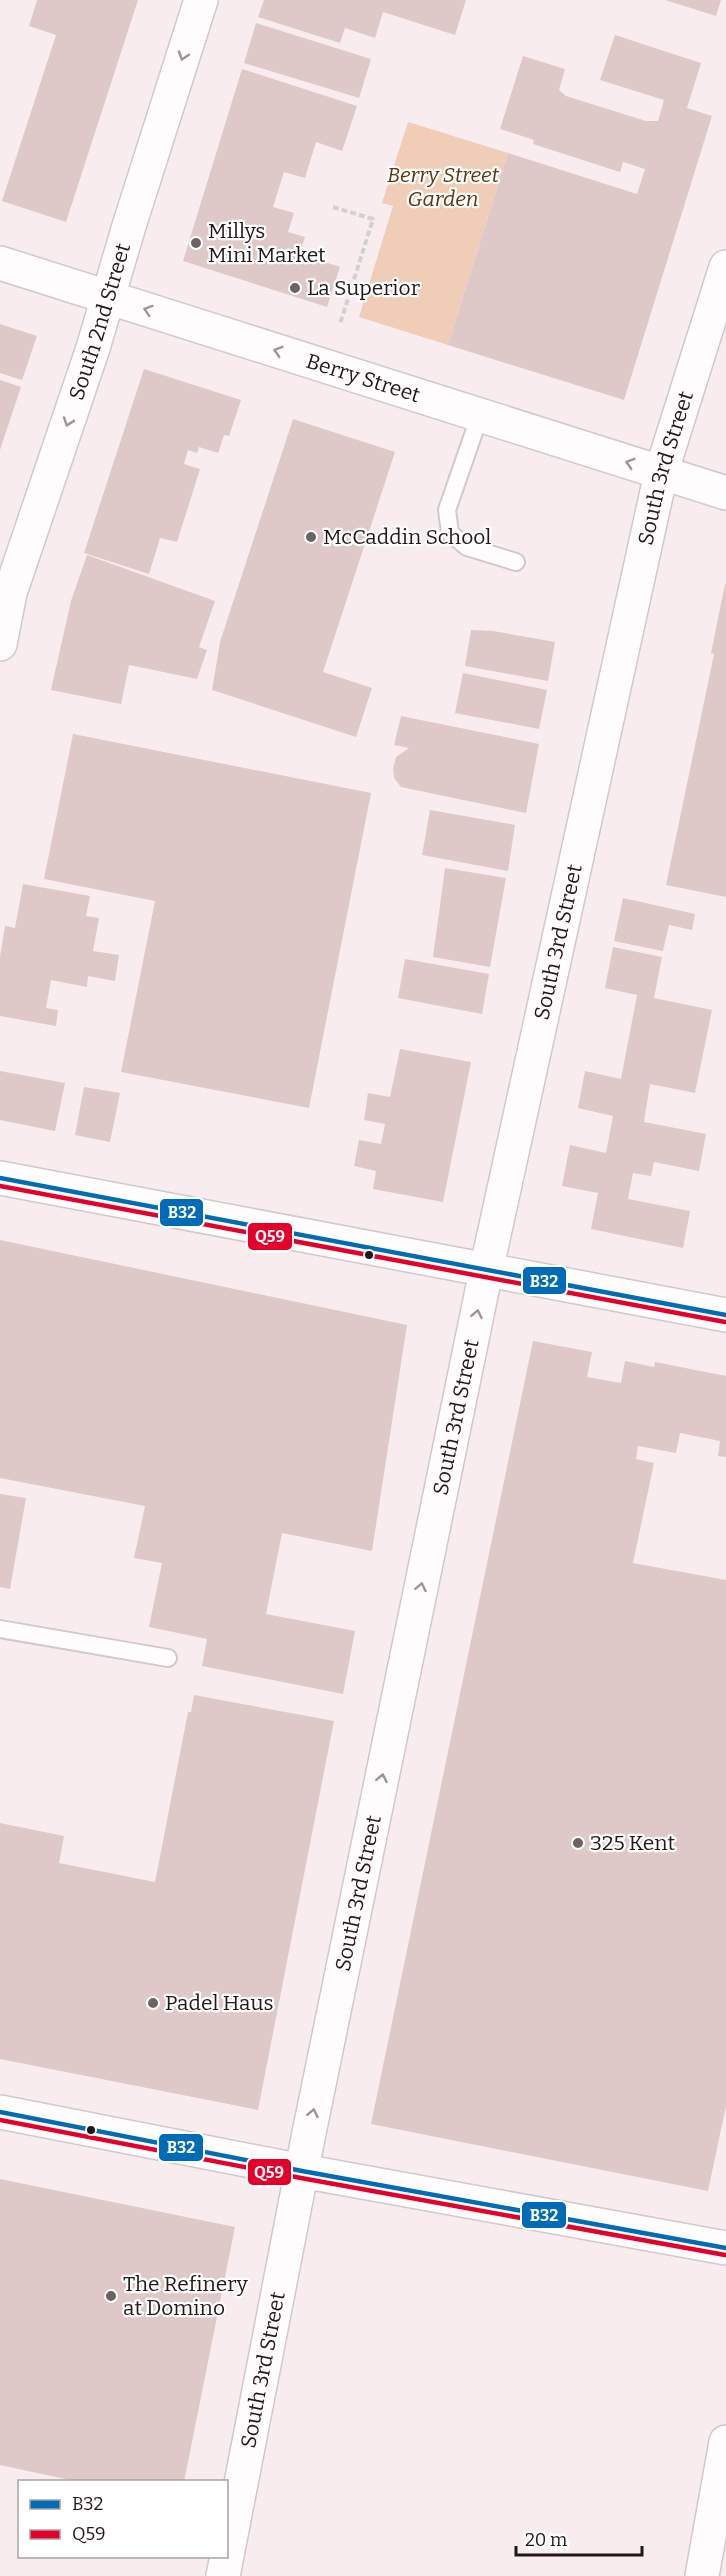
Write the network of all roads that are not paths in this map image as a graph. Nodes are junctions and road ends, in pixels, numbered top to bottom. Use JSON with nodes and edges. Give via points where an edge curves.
{"nodes":[{"id":1,"x":201,"y":0,"type":"edge"},
{"id":2,"x":0,"y":263,"type":"edge"},
{"id":3,"x":726,"y":267,"type":"edge"},
{"id":4,"x":108,"y":297,"type":"junction"},
{"id":5,"x":480,"y":415,"type":"junction"},
{"id":6,"x":661,"y":472,"type":"junction"},
{"id":7,"x":726,"y":493,"type":"edge"},
{"id":8,"x":516,"y":562,"type":"dead end"},
{"id":9,"x":0,"y":644,"type":"edge"},
{"id":10,"x":0,"y":1178,"type":"edge"},
{"id":11,"x":486,"y":1271,"type":"junction"},
{"id":12,"x":726,"y":1315,"type":"edge"},
{"id":13,"x":0,"y":1629,"type":"edge"},
{"id":14,"x":168,"y":1658,"type":"dead end"},
{"id":15,"x":0,"y":2112,"type":"edge"},
{"id":16,"x":302,"y":2171,"type":"junction"},
{"id":17,"x":726,"y":2248,"type":"edge"},
{"id":18,"x":726,"y":2442,"type":"edge"},
{"id":19,"x":228,"y":2550,"type":"edge"},
{"id":20,"x":227,"y":2558,"type":"edge"},
{"id":21,"x":223,"y":2576,"type":"edge"},
{"id":22,"x":702,"y":2576,"type":"edge"}],
"edges":[{"from":1,"to":4,"type":"street","name":"South 2nd Street","one_way":true},
{"from":2,"to":4,"type":"street","name":"Berry Street"},
{"from":3,"to":6,"type":"street","name":"South 3rd Street"},
{"from":5,"to":4,"type":"street","name":"Berry Street","one_way":true},
{"from":4,"to":9,"type":"street","name":"South 2nd Street","one_way":true,"via":[[10,593]]},
{"from":6,"to":5,"type":"street","name":"Berry Street","one_way":true},
{"from":5,"to":8,"type":"lane","via":[[447,510],[450,533],[467,547]]},
{"from":6,"to":7,"type":"street","name":"Berry Street"},
{"from":6,"to":11,"type":"street","name":"South 3rd Street"},
{"from":10,"to":11,"type":"street"},
{"from":11,"to":12,"type":"street"},
{"from":16,"to":11,"type":"street","name":"South 3rd Street","one_way":true},
{"from":13,"to":14,"type":"lane"},
{"from":15,"to":16,"type":"street"},
{"from":16,"to":17,"type":"street"},
{"from":16,"to":19,"type":"street","name":"South 3rd Street"},
{"from":18,"to":22,"type":"street"},
{"from":20,"to":21,"type":"street","name":"South 3rd Street"}]}
